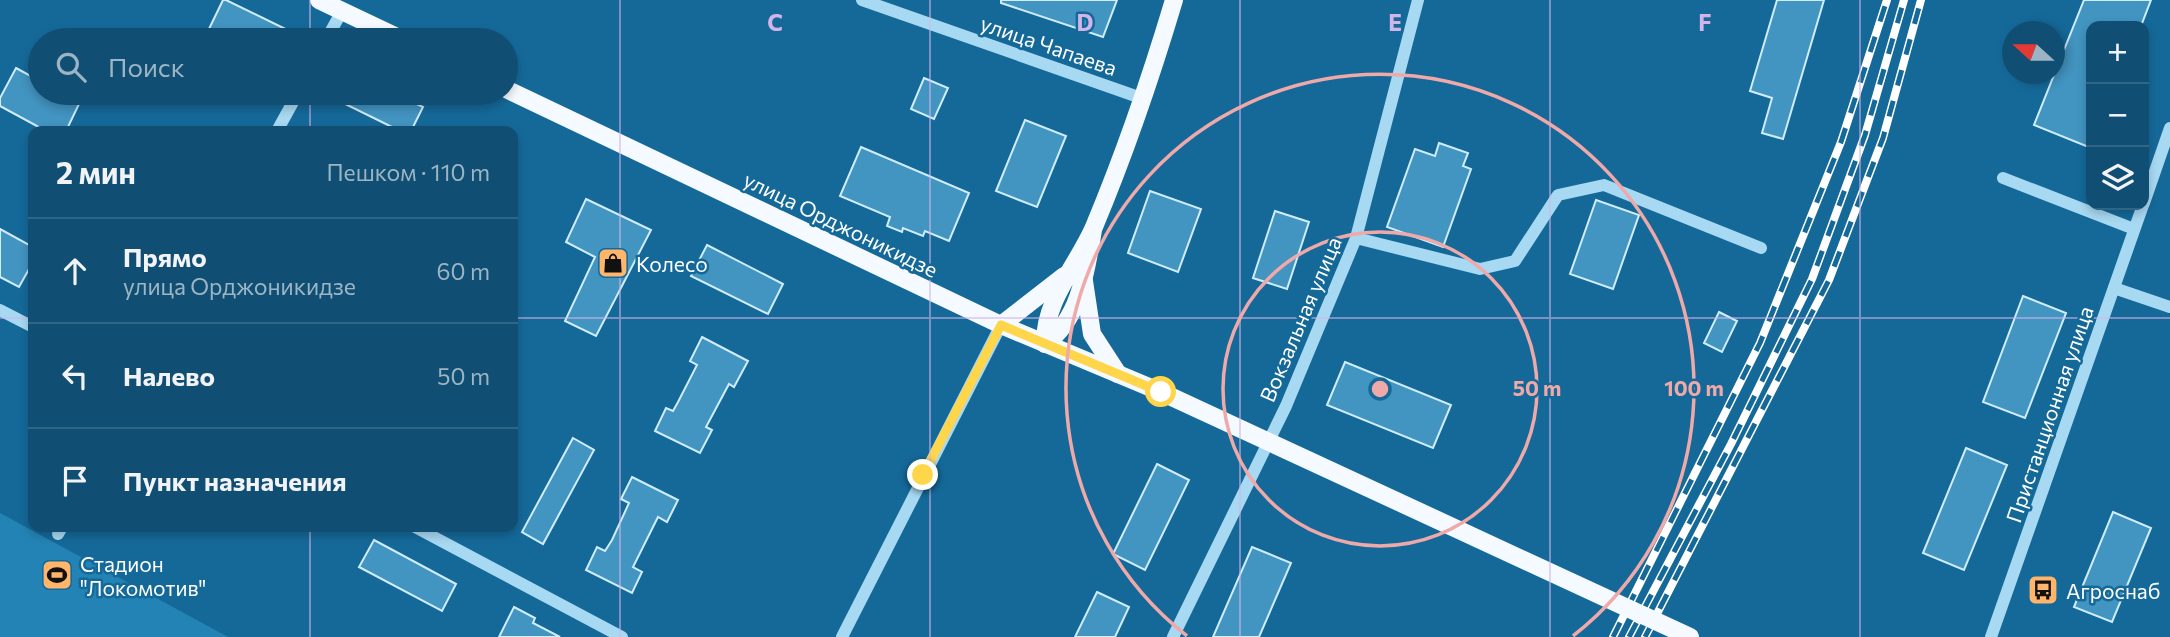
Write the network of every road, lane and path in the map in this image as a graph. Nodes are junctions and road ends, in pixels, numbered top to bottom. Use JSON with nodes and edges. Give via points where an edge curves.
{"nodes":[{"id":1,"x":319,"y":0,"type":"edge"},
{"id":2,"x":862,"y":0,"type":"edge"},
{"id":3,"x":1174,"y":0,"type":"edge"},
{"id":4,"x":1418,"y":0,"type":"edge"},
{"id":5,"x":342,"y":11,"type":"junction"},
{"id":6,"x":333,"y":28,"type":"edge"},
{"id":7,"x":378,"y":28,"type":"edge"},
{"id":8,"x":518,"y":95,"type":"edge"},
{"id":9,"x":1144,"y":99,"type":"junction"},
{"id":10,"x":291,"y":105,"type":"edge"},
{"id":11,"x":280,"y":126,"type":"edge"},
{"id":12,"x":2170,"y":128,"type":"edge"},
{"id":13,"x":2003,"y":178,"type":"dead end"},
{"id":14,"x":2149,"y":187,"type":"edge"},
{"id":15,"x":2141,"y":210,"type":"edge"},
{"id":16,"x":2134,"y":229,"type":"junction"},
{"id":17,"x":1093,"y":230,"type":"junction"},
{"id":18,"x":1356,"y":237,"type":"junction"},
{"id":19,"x":1761,"y":248,"type":"dead end"},
{"id":20,"x":1067,"y":274,"type":"junction"},
{"id":21,"x":1084,"y":281,"type":"junction"},
{"id":22,"x":2114,"y":288,"type":"junction"},
{"id":23,"x":2170,"y":307,"type":"edge"},
{"id":24,"x":0,"y":310,"type":"edge"},
{"id":25,"x":28,"y":324,"type":"edge"},
{"id":26,"x":1001,"y":325,"type":"junction"},
{"id":27,"x":1045,"y":344,"type":"junction"},
{"id":28,"x":1118,"y":373,"type":"junction"},
{"id":29,"x":424,"y":532,"type":"edge"},
{"id":30,"x":622,"y":637,"type":"edge"},
{"id":31,"x":842,"y":637,"type":"edge"},
{"id":32,"x":1173,"y":637,"type":"edge"},
{"id":33,"x":1690,"y":637,"type":"edge"},
{"id":34,"x":1991,"y":637,"type":"edge"}],
"edges":[{"from":1,"to":5,"type":"main road"},
{"from":2,"to":9,"type":"street","name":"улица Чапаева"},
{"from":3,"to":9,"type":"main road"},
{"from":4,"to":18,"type":"street","name":"Вокзальная улица"},
{"from":5,"to":6,"type":"street"},
{"from":5,"to":7,"type":"main road"},
{"from":8,"to":26,"type":"main road","name":"улица Орджоникидзе"},
{"from":9,"to":17,"type":"main road"},
{"from":10,"to":11,"type":"street"},
{"from":12,"to":14,"type":"street","name":"Пристанционная улица"},
{"from":13,"to":16,"type":"street"},
{"from":15,"to":16,"type":"street","name":"Пристанционная улица"},
{"from":16,"to":22,"type":"street","name":"Пристанционная улица"},
{"from":17,"to":20,"type":"main road"},
{"from":17,"to":21,"type":"main road"},
{"from":18,"to":19,"type":"street","via":[[1480,269],[1514,261],[1558,195],[1604,184]]},
{"from":18,"to":32,"type":"street","name":"Вокзальная улица","via":[[1286,406]]},
{"from":20,"to":26,"type":"main road"},
{"from":20,"to":27,"type":"main road","via":[[1045,324]]},
{"from":21,"to":27,"type":"main road","via":[[1062,332]]},
{"from":21,"to":28,"type":"main road","via":[[1092,334]]},
{"from":22,"to":23,"type":"street"},
{"from":22,"to":34,"type":"street","name":"Пристанционная улица"},
{"from":24,"to":25,"type":"street"},
{"from":26,"to":27,"type":"main road","name":"улица Орджоникидзе"},
{"from":26,"to":31,"type":"street"},
{"from":27,"to":28,"type":"main road","name":"улица Орджоникидзе"},
{"from":28,"to":33,"type":"main road","name":"улица Орджоникидзе","bridge":true},
{"from":29,"to":30,"type":"street"}]}
